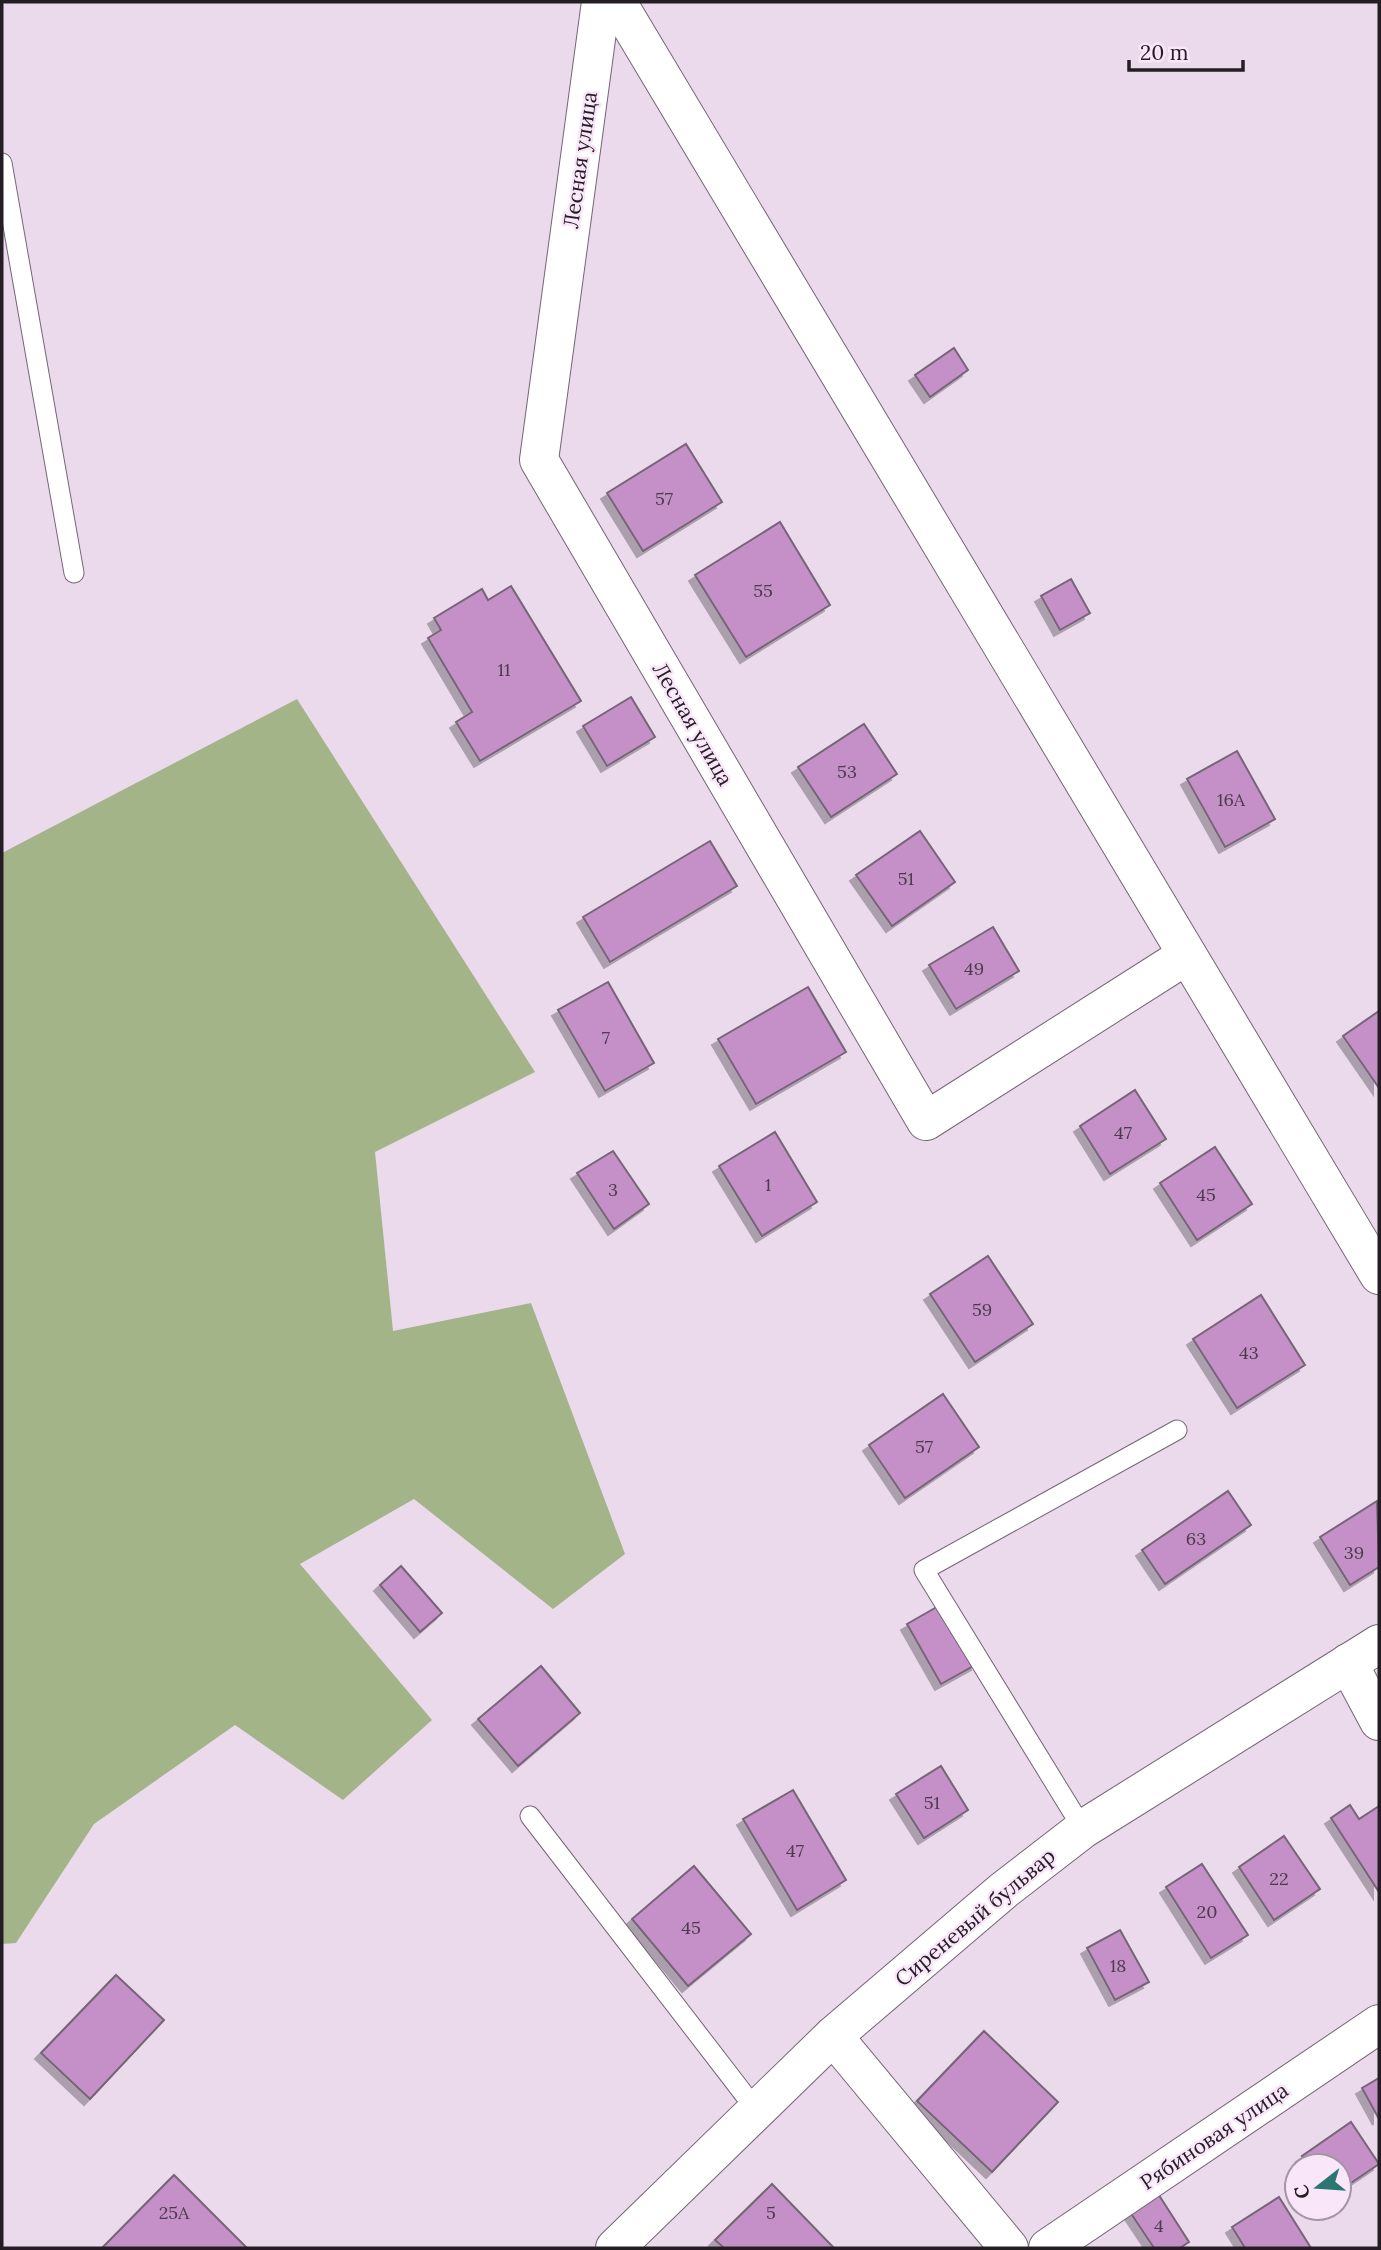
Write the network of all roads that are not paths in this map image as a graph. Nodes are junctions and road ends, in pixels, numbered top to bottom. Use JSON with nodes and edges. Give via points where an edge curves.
{"nodes":[{"id":1,"x":601,"y":2,"type":"edge"},
{"id":2,"x":617,"y":2,"type":"edge"},
{"id":3,"x":2,"y":163,"type":"edge"},
{"id":4,"x":74,"y":573,"type":"dead end"},
{"id":5,"x":1186,"y":955,"type":"junction"},
{"id":6,"x":1379,"y":1275,"type":"edge"},
{"id":7,"x":1177,"y":1430,"type":"dead end"},
{"id":8,"x":1364,"y":1653,"type":"edge"},
{"id":9,"x":1379,"y":1721,"type":"edge"},
{"id":10,"x":530,"y":1816,"type":"dead end"},
{"id":11,"x":1083,"y":1829,"type":"junction"},
{"id":12,"x":1379,"y":2024,"type":"edge"},
{"id":13,"x":833,"y":2036,"type":"junction"},
{"id":14,"x":757,"y":2110,"type":"junction"},
{"id":15,"x":615,"y":2248,"type":"edge"},
{"id":16,"x":1009,"y":2248,"type":"edge"},
{"id":17,"x":1048,"y":2248,"type":"edge"}],
"edges":[{"from":1,"to":5,"type":"street","name":"Лесная улица","via":[[539,460],[926,1121]]},
{"from":2,"to":5,"type":"street"},
{"from":3,"to":4,"type":"lane"},
{"from":5,"to":6,"type":"street"},
{"from":7,"to":11,"type":"lane","via":[[924,1570]]},
{"from":8,"to":9,"type":"street"},
{"from":8,"to":11,"type":"street","name":"Сиреневый бульвар"},
{"from":10,"to":14,"type":"lane"},
{"from":11,"to":13,"type":"street","name":"Сиреневый бульвар"},
{"from":12,"to":17,"type":"street","name":"Рябиновая улица"},
{"from":13,"to":14,"type":"street","name":"Сиреневый бульвар"},
{"from":13,"to":16,"type":"street"},
{"from":14,"to":15,"type":"street","name":"Сиреневый бульвар"}]}
